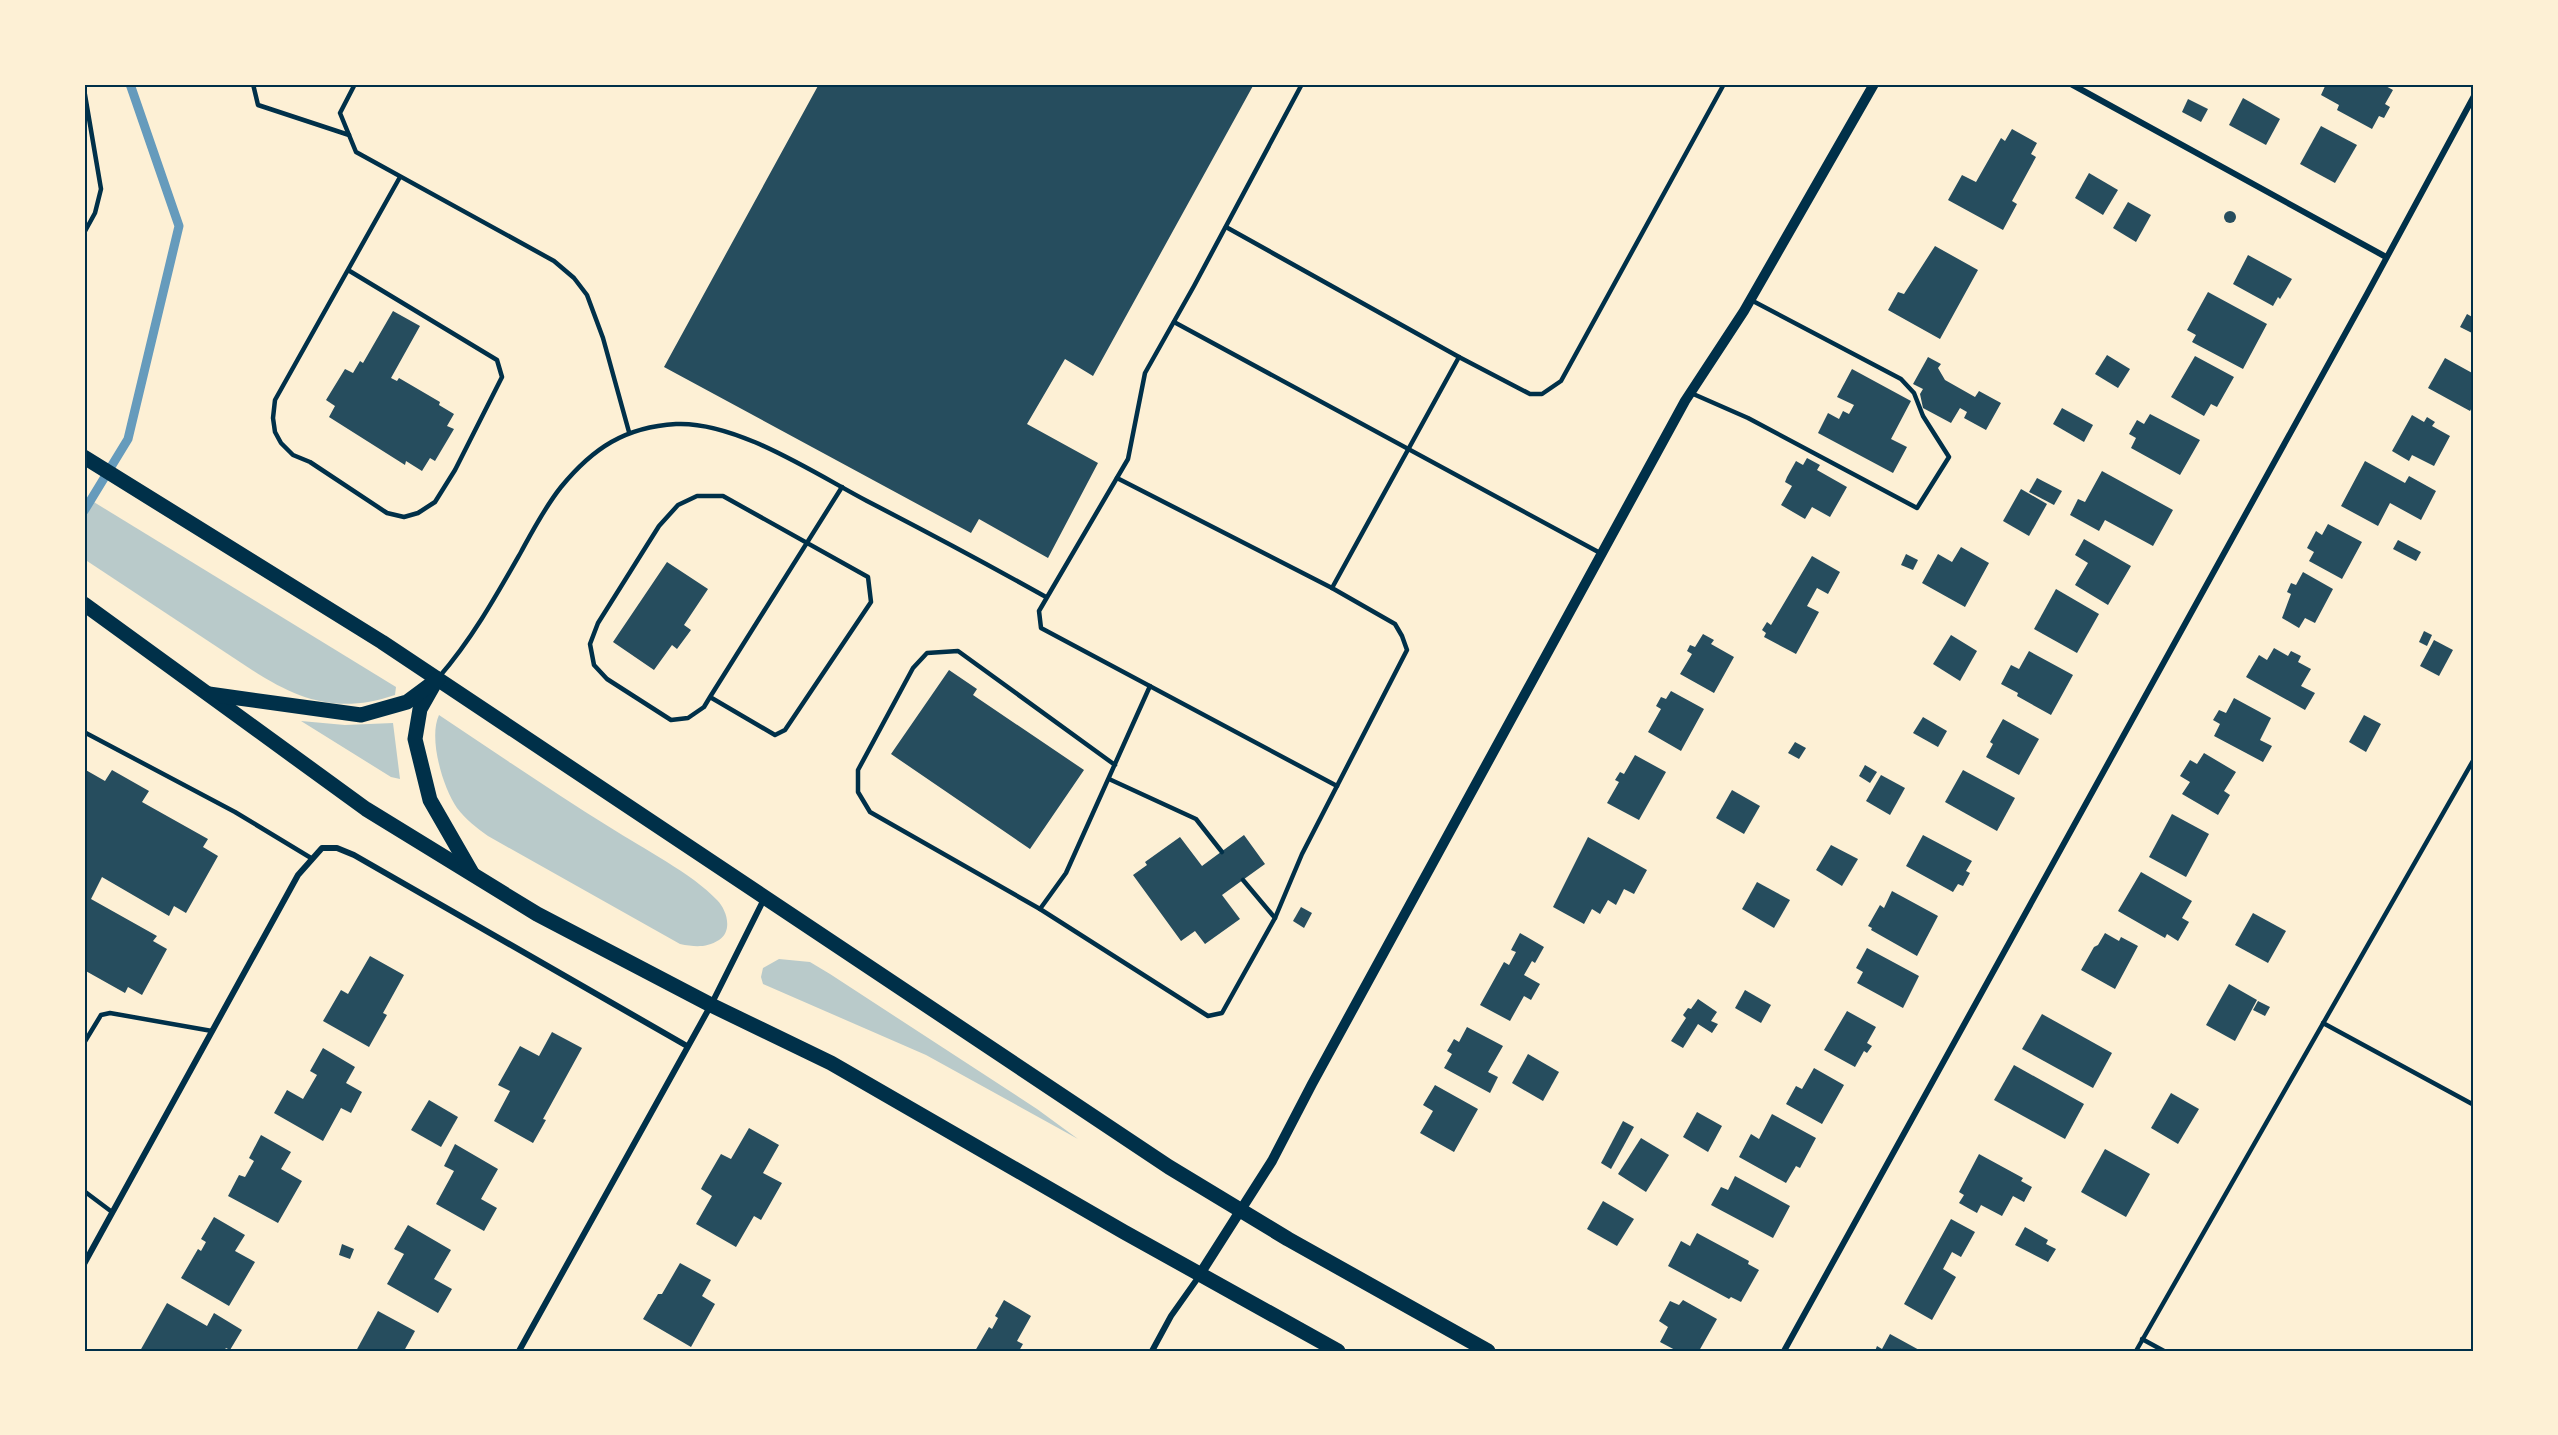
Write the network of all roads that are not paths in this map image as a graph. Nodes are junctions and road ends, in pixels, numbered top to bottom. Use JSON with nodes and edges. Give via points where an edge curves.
{"nodes":[{"id":1,"x":252,"y":84,"type":"edge"},
{"id":2,"x":355,"y":84,"type":"edge"},
{"id":3,"x":1302,"y":84,"type":"edge"},
{"id":4,"x":1724,"y":84,"type":"edge"},
{"id":5,"x":1874,"y":84,"type":"edge"},
{"id":6,"x":2071,"y":84,"type":"edge"},
{"id":7,"x":84,"y":89,"type":"edge"},
{"id":8,"x":2474,"y":96,"type":"edge"},
{"id":9,"x":349,"y":135,"type":"junction"},
{"id":10,"x":399,"y":177,"type":"junction"},
{"id":11,"x":1226,"y":227,"type":"junction"},
{"id":12,"x":84,"y":233,"type":"edge"},
{"id":13,"x":2386,"y":257,"type":"junction"},
{"id":14,"x":348,"y":270,"type":"junction"},
{"id":15,"x":1750,"y":300,"type":"junction"},
{"id":16,"x":1174,"y":322,"type":"junction"},
{"id":17,"x":1460,"y":357,"type":"junction"},
{"id":18,"x":1690,"y":393,"type":"junction"},
{"id":19,"x":629,"y":432,"type":"junction"},
{"id":20,"x":1409,"y":448,"type":"junction"},
{"id":21,"x":84,"y":457,"type":"edge"},
{"id":22,"x":1117,"y":478,"type":"junction"},
{"id":23,"x":842,"y":487,"type":"junction"},
{"id":24,"x":808,"y":541,"type":"junction"},
{"id":25,"x":1602,"y":554,"type":"junction"},
{"id":26,"x":1332,"y":588,"type":"junction"},
{"id":27,"x":1046,"y":597,"type":"junction"},
{"id":28,"x":84,"y":604,"type":"edge"},
{"id":29,"x":438,"y":679,"type":"junction"},
{"id":30,"x":1150,"y":686,"type":"junction"},
{"id":31,"x":207,"y":693,"type":"junction"},
{"id":32,"x":710,"y":697,"type":"junction"},
{"id":33,"x":84,"y":732,"type":"edge"},
{"id":34,"x":2474,"y":759,"type":"edge"},
{"id":35,"x":1115,"y":765,"type":"junction"},
{"id":36,"x":1110,"y":778,"type":"junction"},
{"id":37,"x":1337,"y":786,"type":"junction"},
{"id":38,"x":1222,"y":852,"type":"dead end"},
{"id":39,"x":311,"y":858,"type":"junction"},
{"id":40,"x":473,"y":874,"type":"junction"},
{"id":41,"x":1243,"y":880,"type":"dead end"},
{"id":42,"x":765,"y":896,"type":"junction"},
{"id":43,"x":1040,"y":909,"type":"junction"},
{"id":44,"x":1275,"y":918,"type":"junction"},
{"id":45,"x":711,"y":1005,"type":"junction"},
{"id":46,"x":2323,"y":1023,"type":"junction"},
{"id":47,"x":212,"y":1031,"type":"junction"},
{"id":48,"x":84,"y":1043,"type":"edge"},
{"id":49,"x":687,"y":1046,"type":"junction"},
{"id":50,"x":2474,"y":1105,"type":"edge"},
{"id":51,"x":84,"y":1191,"type":"edge"},
{"id":52,"x":112,"y":1212,"type":"junction"},
{"id":53,"x":1242,"y":1212,"type":"junction"},
{"id":54,"x":84,"y":1264,"type":"edge"},
{"id":55,"x":1200,"y":1274,"type":"junction"},
{"id":56,"x":2142,"y":1339,"type":"junction"},
{"id":57,"x":519,"y":1351,"type":"edge"},
{"id":58,"x":1152,"y":1351,"type":"edge"},
{"id":59,"x":1338,"y":1351,"type":"edge"},
{"id":60,"x":1488,"y":1351,"type":"edge"},
{"id":61,"x":1784,"y":1351,"type":"edge"},
{"id":62,"x":2136,"y":1351,"type":"edge"},
{"id":63,"x":2164,"y":1351,"type":"edge"}],
"edges":[{"from":1,"to":9,"type":"lane","via":[[258,105]]},
{"from":2,"to":9,"type":"lane","via":[[340,113]]},
{"from":3,"to":11,"type":"lane"},
{"from":4,"to":17,"type":"lane","via":[[1561,381],[1542,394],[1530,394]]},
{"from":5,"to":15,"type":"street"},
{"from":6,"to":13,"type":"street"},
{"from":7,"to":12,"type":"lane","via":[[101,189],[95,213]]},
{"from":8,"to":13,"type":"street"},
{"from":9,"to":10,"type":"lane","via":[[356,152]]},
{"from":10,"to":14,"type":"lane"},
{"from":10,"to":19,"type":"lane","via":[[554,261],[574,278],[587,295],[599,327]]},
{"from":11,"to":16,"type":"lane"},
{"from":11,"to":17,"type":"lane"},
{"from":13,"to":61,"type":"street"},
{"from":14,"to":14,"type":"lane","via":[[275,399],[275,432],[293,455],[387,513],[404,517],[435,502],[502,377],[497,360]]},
{"from":15,"to":18,"type":"street"},
{"from":15,"to":18,"type":"lane","via":[[1901,379],[1914,393],[1923,416],[1949,457],[1917,508],[1748,418]]},
{"from":16,"to":20,"type":"lane"},
{"from":16,"to":22,"type":"lane","via":[[1145,373],[1128,459]]},
{"from":17,"to":20,"type":"lane"},
{"from":18,"to":25,"type":"street"},
{"from":19,"to":23,"type":"lane","via":[[675,424],[739,436]]},
{"from":19,"to":29,"type":"lane","via":[[607,442],[561,486],[464,648]]},
{"from":20,"to":25,"type":"lane"},
{"from":20,"to":26,"type":"lane"},
{"from":21,"to":29,"type":"main road"},
{"from":22,"to":26,"type":"lane"},
{"from":22,"to":27,"type":"lane"},
{"from":23,"to":24,"type":"lane"},
{"from":23,"to":27,"type":"lane"},
{"from":24,"to":32,"type":"lane"},
{"from":24,"to":32,"type":"lane","via":[[868,577],[871,602],[785,730],[776,735]]},
{"from":24,"to":32,"type":"lane","via":[[723,496],[697,496],[678,505],[659,526],[598,623],[590,644],[594,665],[607,679],[670,720],[688,718],[704,708]]},
{"from":25,"to":53,"type":"street"},
{"from":26,"to":37,"type":"lane","via":[[1395,624],[1407,650]]},
{"from":27,"to":30,"type":"lane","via":[[1039,611],[1041,628]]},
{"from":28,"to":31,"type":"main road"},
{"from":29,"to":31,"type":"main road","via":[[407,702],[361,715]]},
{"from":29,"to":40,"type":"main road","via":[[420,709],[416,739],[430,800]]},
{"from":29,"to":42,"type":"main road"},
{"from":30,"to":35,"type":"lane"},
{"from":30,"to":37,"type":"lane"},
{"from":31,"to":40,"type":"main road","via":[[366,809]]},
{"from":33,"to":39,"type":"lane","via":[[235,812]]},
{"from":34,"to":46,"type":"lane"},
{"from":35,"to":36,"type":"lane"},
{"from":35,"to":43,"type":"lane","via":[[958,651],[927,653],[913,668],[858,770],[858,792],[870,812]]},
{"from":36,"to":38,"type":"lane","via":[[1196,819]]},
{"from":36,"to":43,"type":"lane","via":[[1066,873]]},
{"from":37,"to":44,"type":"lane"},
{"from":39,"to":47,"type":"street"},
{"from":39,"to":49,"type":"street","via":[[322,848],[337,848],[354,855]]},
{"from":40,"to":45,"type":"main road","via":[[537,914]]},
{"from":41,"to":44,"type":"lane"},
{"from":42,"to":45,"type":"street"},
{"from":42,"to":53,"type":"main road","via":[[1168,1167]]},
{"from":43,"to":44,"type":"lane","via":[[1208,1017],[1222,1013]]},
{"from":45,"to":49,"type":"street"},
{"from":45,"to":55,"type":"main road","via":[[831,1063]]},
{"from":46,"to":50,"type":"lane"},
{"from":46,"to":56,"type":"lane"},
{"from":47,"to":48,"type":"lane","via":[[110,1014],[101,1015]]},
{"from":47,"to":52,"type":"street"},
{"from":49,"to":57,"type":"street"},
{"from":51,"to":52,"type":"lane"},
{"from":52,"to":54,"type":"street"},
{"from":53,"to":55,"type":"street"},
{"from":53,"to":60,"type":"main road"},
{"from":55,"to":58,"type":"street"},
{"from":55,"to":59,"type":"main road"},
{"from":56,"to":62,"type":"lane"},
{"from":56,"to":63,"type":"lane"}]}
